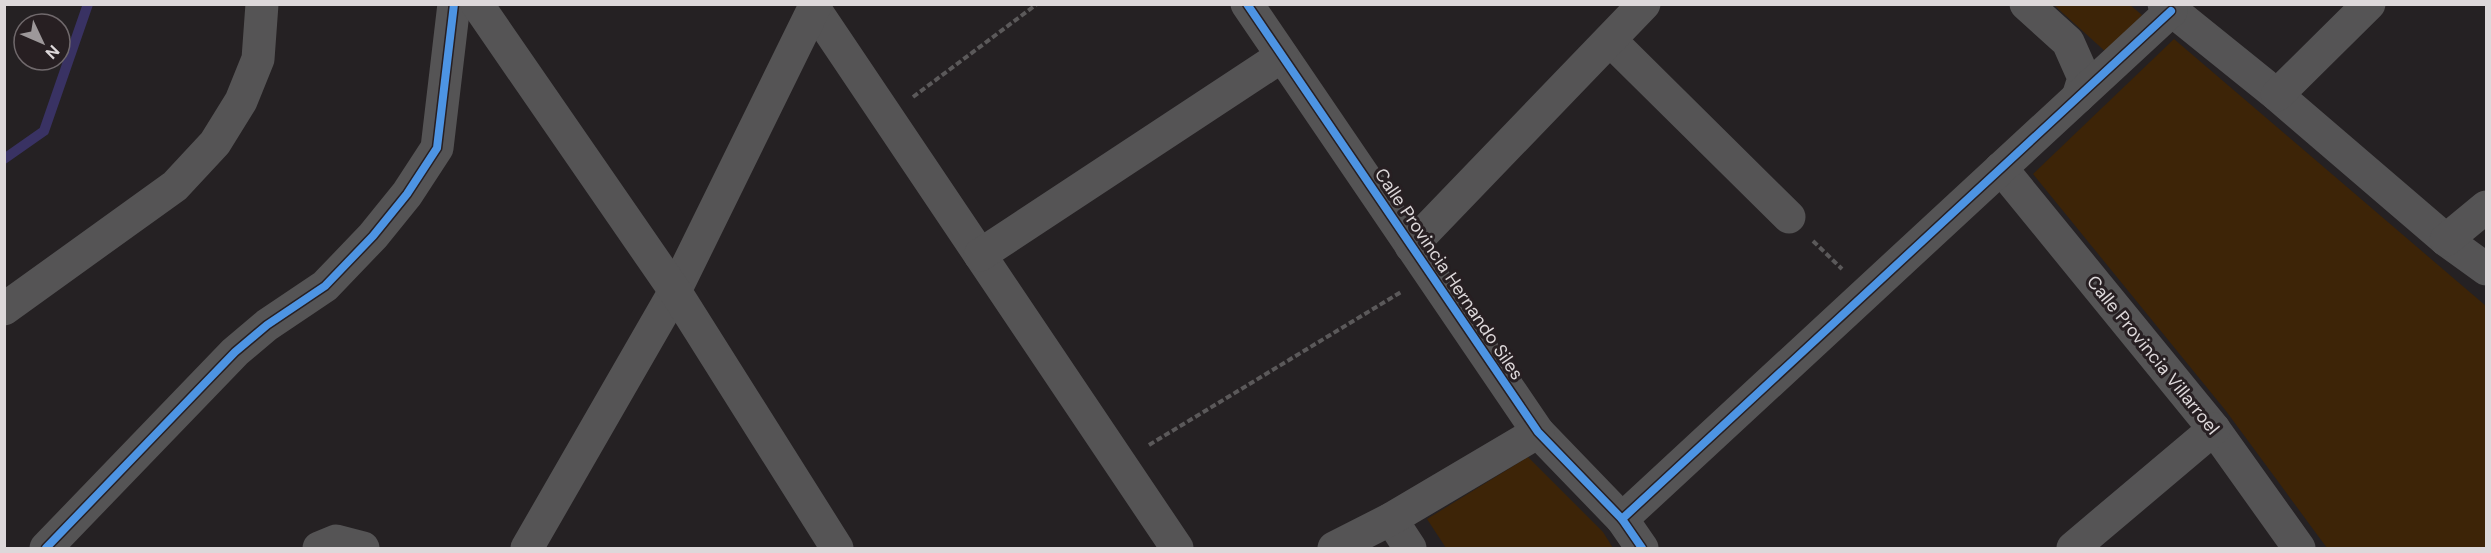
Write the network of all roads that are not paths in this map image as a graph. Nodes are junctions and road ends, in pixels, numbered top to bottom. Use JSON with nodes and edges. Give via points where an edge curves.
{"nodes":[{"id":1,"x":262,"y":4,"type":"edge"},
{"id":2,"x":454,"y":4,"type":"edge"},
{"id":3,"x":477,"y":4,"type":"edge"},
{"id":4,"x":1247,"y":4,"type":"edge"},
{"id":5,"x":1644,"y":4,"type":"edge"},
{"id":6,"x":2026,"y":4,"type":"edge"},
{"id":7,"x":2369,"y":4,"type":"edge"},
{"id":8,"x":815,"y":6,"type":"edge"},
{"id":9,"x":2168,"y":7,"type":"edge"},
{"id":10,"x":1610,"y":40,"type":"junction"},
{"id":11,"x":1282,"y":56,"type":"junction"},
{"id":12,"x":2277,"y":95,"type":"junction"},
{"id":13,"x":2078,"y":97,"type":"junction"},
{"id":14,"x":2001,"y":168,"type":"junction"},
{"id":15,"x":2487,"y":207,"type":"edge"},
{"id":16,"x":1789,"y":217,"type":"road end"},
{"id":17,"x":2446,"y":240,"type":"junction"},
{"id":18,"x":1411,"y":246,"type":"junction"},
{"id":19,"x":980,"y":255,"type":"junction"},
{"id":20,"x":2487,"y":269,"type":"edge"},
{"id":21,"x":675,"y":291,"type":"junction"},
{"id":22,"x":4,"y":309,"type":"edge"},
{"id":23,"x":2214,"y":429,"type":"junction"},
{"id":24,"x":1538,"y":432,"type":"junction"},
{"id":25,"x":1391,"y":519,"type":"junction"},
{"id":26,"x":1622,"y":519,"type":"junction"},
{"id":27,"x":46,"y":549,"type":"edge"},
{"id":28,"x":319,"y":549,"type":"edge"},
{"id":29,"x":363,"y":549,"type":"edge"},
{"id":30,"x":527,"y":549,"type":"edge"},
{"id":31,"x":837,"y":549,"type":"edge"},
{"id":32,"x":1177,"y":549,"type":"edge"},
{"id":33,"x":1334,"y":549,"type":"edge"},
{"id":34,"x":1410,"y":549,"type":"edge"},
{"id":35,"x":1642,"y":549,"type":"edge"},
{"id":36,"x":2073,"y":549,"type":"edge"},
{"id":37,"x":2299,"y":549,"type":"edge"}],
"edges":[{"from":1,"to":22,"type":"street","via":[[258,58],[241,101],[215,143],[175,186]]},
{"from":2,"to":27,"type":"street","via":[[437,148],[407,194],[325,286],[235,352]]},
{"from":3,"to":21,"type":"street"},
{"from":4,"to":11,"type":"street","name":"Calle Provincia Hernando Siles"},
{"from":5,"to":10,"type":"street"},
{"from":6,"to":13,"type":"street","via":[[2068,42],[2084,78]]},
{"from":7,"to":12,"type":"street"},
{"from":8,"to":19,"type":"street"},
{"from":8,"to":21,"type":"street"},
{"from":9,"to":12,"type":"street"},
{"from":9,"to":13,"type":"street"},
{"from":10,"to":16,"type":"street"},
{"from":10,"to":18,"type":"street"},
{"from":11,"to":18,"type":"street","name":"Calle Provincia Hernando Siles"},
{"from":11,"to":19,"type":"street"},
{"from":12,"to":17,"type":"street"},
{"from":13,"to":14,"type":"street"},
{"from":14,"to":23,"type":"street","name":"Calle Provincia Villarroel"},
{"from":14,"to":26,"type":"street"},
{"from":15,"to":17,"type":"street"},
{"from":17,"to":20,"type":"street"},
{"from":18,"to":24,"type":"street","name":"Calle Provincia Hernando Siles"},
{"from":19,"to":32,"type":"street"},
{"from":21,"to":30,"type":"street"},
{"from":21,"to":31,"type":"street"},
{"from":23,"to":36,"type":"street"},
{"from":23,"to":37,"type":"street","name":"Calle Provincia Villarroel"},
{"from":24,"to":25,"type":"street"},
{"from":24,"to":26,"type":"street","name":"Calle Provincia Hernando Siles"},
{"from":25,"to":33,"type":"street"},
{"from":25,"to":34,"type":"street"},
{"from":26,"to":35,"type":"street","name":"Calle Provincia Hernando Siles"},
{"from":28,"to":29,"type":"street","via":[[336,541]]}]}
